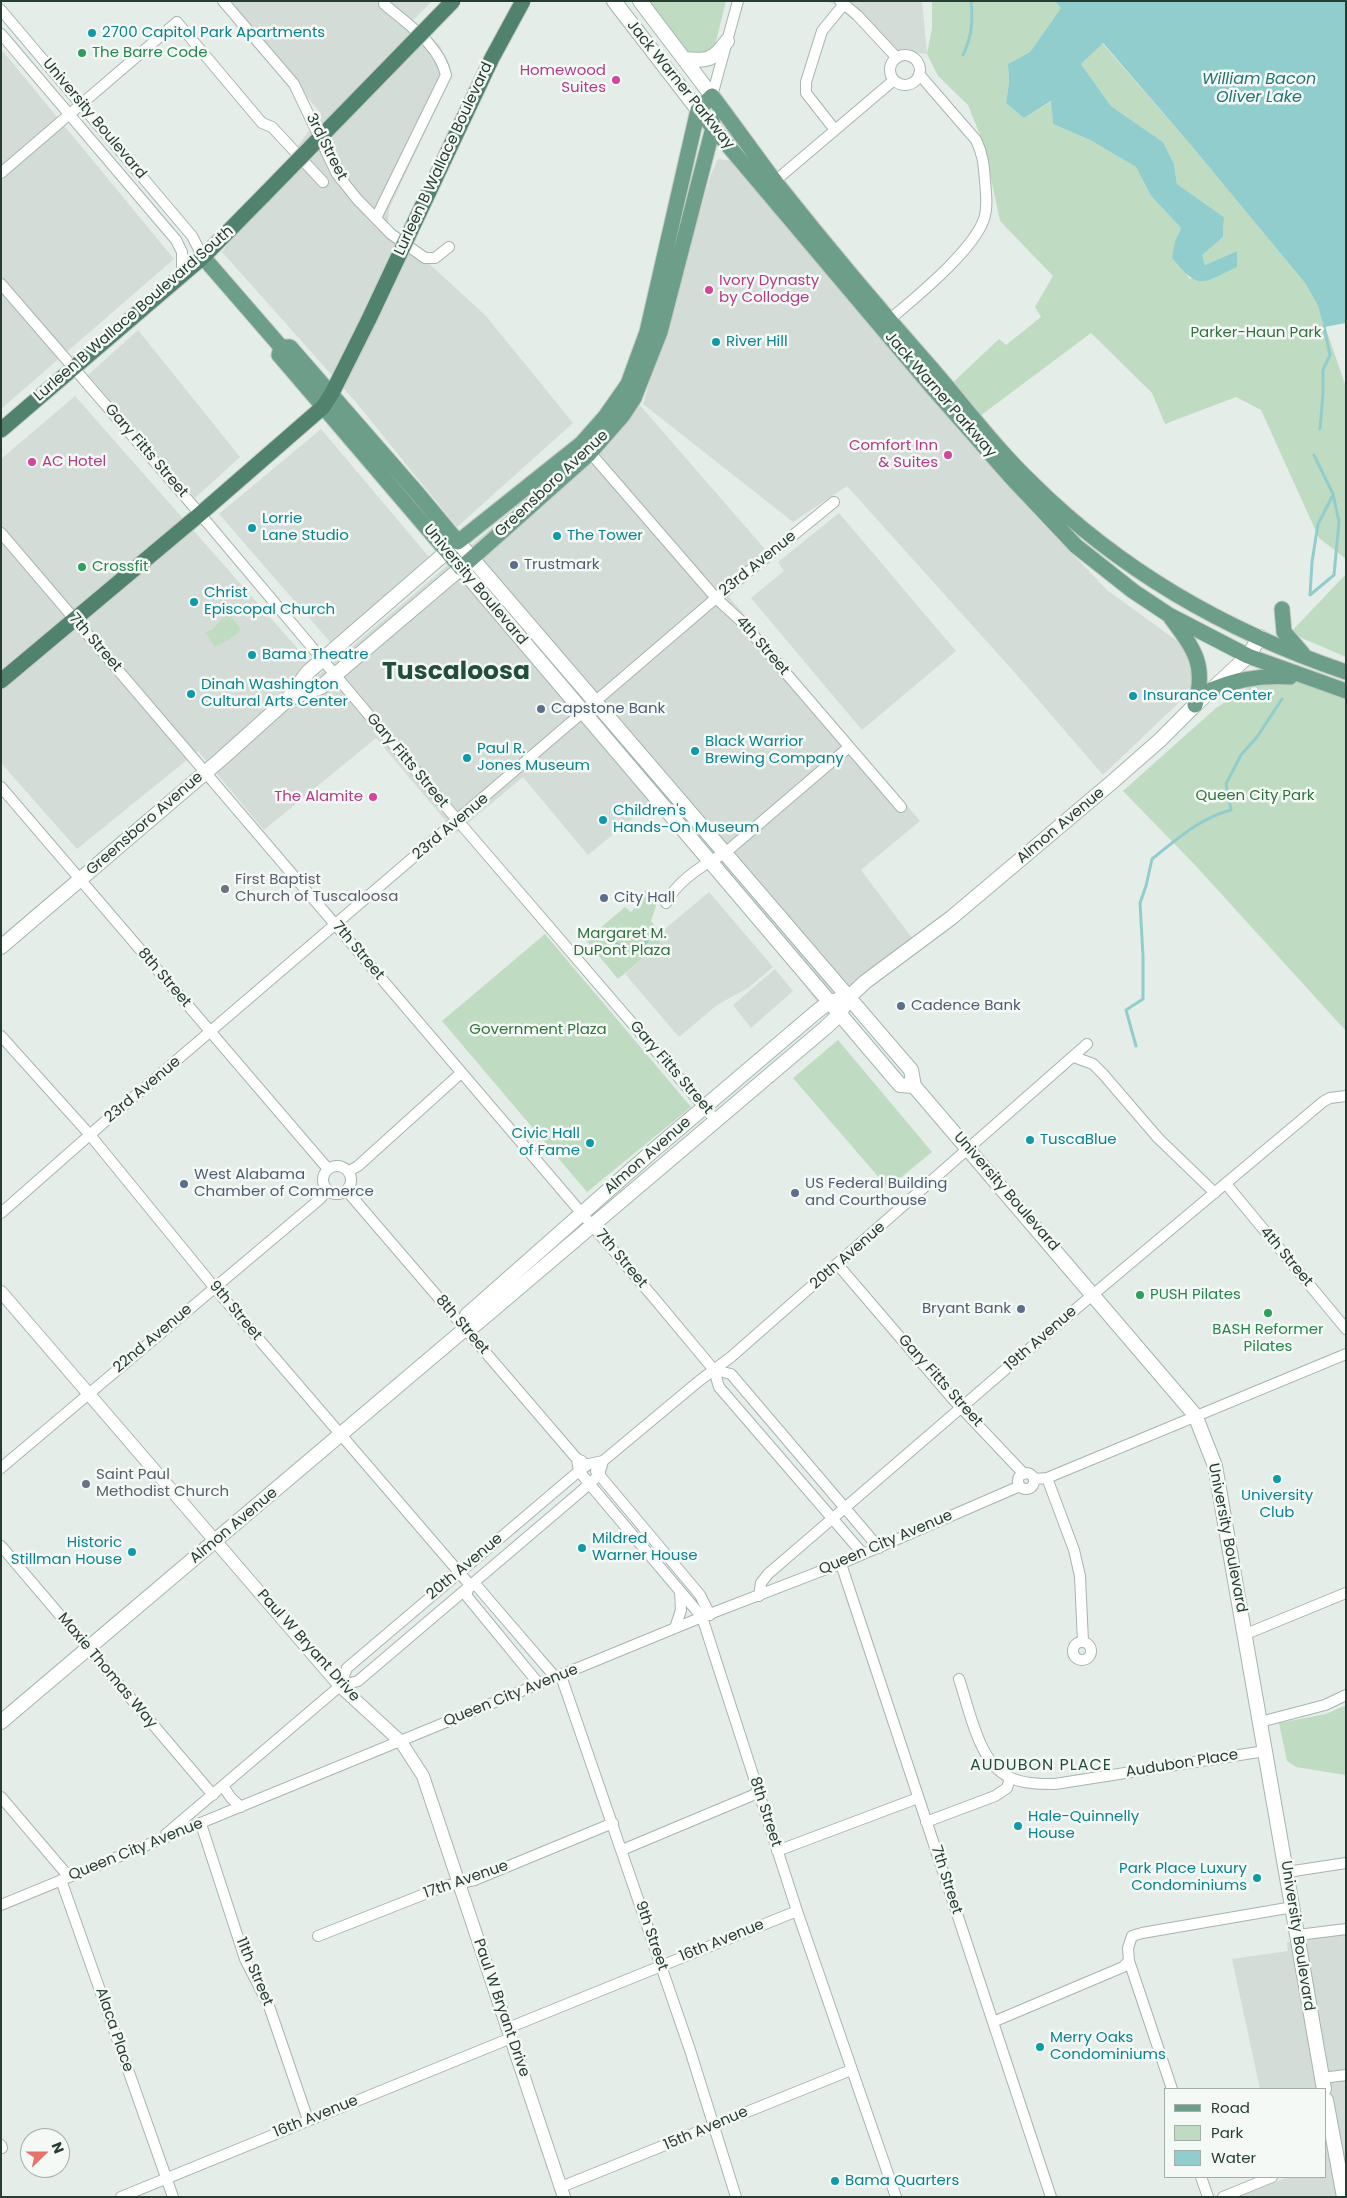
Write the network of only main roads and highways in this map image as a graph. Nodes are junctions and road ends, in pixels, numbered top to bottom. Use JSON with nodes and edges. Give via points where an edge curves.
{"nodes":[{"id":1,"x":453,"y":1,"type":"edge"},
{"id":2,"x":523,"y":1,"type":"edge"},
{"id":3,"x":614,"y":1,"type":"edge"},
{"id":4,"x":640,"y":1,"type":"edge"},
{"id":5,"x":727,"y":41,"type":"road end"},
{"id":6,"x":684,"y":59,"type":"junction"},
{"id":7,"x":712,"y":96,"type":"junction"},
{"id":8,"x":698,"y":110,"type":"junction"},
{"id":9,"x":713,"y":128,"type":"junction"},
{"id":10,"x":740,"y":159,"type":"junction"},
{"id":11,"x":704,"y":164,"type":"junction"},
{"id":12,"x":203,"y":257,"type":"junction"},
{"id":13,"x":281,"y":346,"type":"junction"},
{"id":14,"x":332,"y":393,"type":"junction"},
{"id":15,"x":323,"y":407,"type":"junction"},
{"id":16,"x":1,"y":430,"type":"edge"},
{"id":17,"x":586,"y":448,"type":"junction"},
{"id":18,"x":453,"y":547,"type":"junction"},
{"id":19,"x":466,"y":563,"type":"junction"},
{"id":20,"x":1282,"y":609,"type":"dead end"},
{"id":21,"x":1169,"y":615,"type":"junction"},
{"id":22,"x":1260,"y":637,"type":"junction"},
{"id":23,"x":1248,"y":656,"type":"junction"},
{"id":24,"x":1308,"y":658,"type":"junction"},
{"id":25,"x":1346,"y":672,"type":"edge"},
{"id":26,"x":1306,"y":678,"type":"junction"},
{"id":27,"x":1,"y":681,"type":"edge"},
{"id":28,"x":1211,"y":690,"type":"junction"},
{"id":29,"x":1346,"y":691,"type":"edge"},
{"id":30,"x":288,"y":698,"type":"junction"},
{"id":31,"x":1195,"y":704,"type":"junction"},
{"id":32,"x":1,"y":947,"type":"edge"},
{"id":33,"x":848,"y":998,"type":"junction"},
{"id":34,"x":829,"y":1002,"type":"junction"},
{"id":35,"x":839,"y":1015,"type":"junction"},
{"id":36,"x":914,"y":1086,"type":"junction"},
{"id":37,"x":465,"y":1329,"type":"junction"},
{"id":38,"x":1,"y":1722,"type":"edge"},
{"id":39,"x":1323,"y":2084,"type":"edge"},
{"id":40,"x":1327,"y":2111,"type":"edge"},
{"id":41,"x":1331,"y":2154,"type":"edge"},
{"id":42,"x":1344,"y":2197,"type":"edge"}],
"edges":[{"from":1,"to":12,"type":"highway","name":"Lurleen B Wallace Boulevard South","bridge":true},
{"from":2,"to":14,"type":"highway","name":"Lurleen B Wallace Boulevard","bridge":true,"via":[[492,58]]},
{"from":3,"to":8,"type":"main road","name":"Jack Warner Parkway"},
{"from":4,"to":6,"type":"main road","name":"Jack Warner Parkway"},
{"from":5,"to":6,"type":"main road","via":[[713,58],[701,61]]},
{"from":6,"to":7,"type":"main road","name":"Jack Warner Parkway"},
{"from":7,"to":8,"type":"main road","name":"Greensboro Avenue"},
{"from":7,"to":9,"type":"main road","name":"Greensboro Avenue"},
{"from":7,"to":22,"type":"main road","name":"Jack Warner Parkway","via":[[775,181],[889,320],[1007,457],[1051,501],[1152,580],[1213,617]]},
{"from":8,"to":9,"type":"main road","name":"Jack Warner Parkway"},
{"from":8,"to":17,"type":"main road","name":"Greensboro Avenue","via":[[637,364],[628,384]]},
{"from":9,"to":10,"type":"main road","name":"Jack Warner Parkway"},
{"from":9,"to":11,"type":"main road","name":"Greensboro Avenue"},
{"from":10,"to":11,"type":"main road","via":[[725,151],[710,157]]},
{"from":10,"to":21,"type":"main road","name":"Jack Warner Parkway","via":[[931,386],[1032,500],[1076,546]]},
{"from":11,"to":17,"type":"main road","name":"Greensboro Avenue","via":[[647,368],[627,409]]},
{"from":12,"to":13,"type":"main road","name":"University Boulevard"},
{"from":12,"to":16,"type":"highway","name":"Lurleen B Wallace Boulevard South"},
{"from":13,"to":14,"type":"main road","name":"University Boulevard","via":[[290,347]]},
{"from":13,"to":15,"type":"main road","name":"University Boulevard","via":[[279,355]]},
{"from":14,"to":15,"type":"highway","name":"Lurleen B Wallace Boulevard"},
{"from":14,"to":18,"type":"main road","name":"University Boulevard"},
{"from":15,"to":18,"type":"main road","name":"University Boulevard"},
{"from":15,"to":27,"type":"highway","name":"Lurleen B Wallace Boulevard"},
{"from":17,"to":18,"type":"main road","name":"Greensboro Avenue"},
{"from":17,"to":19,"type":"main road","name":"Greensboro Avenue"},
{"from":18,"to":19,"type":"main road","name":"University Boulevard"},
{"from":18,"to":30,"type":"main road","name":"Greensboro Avenue","via":[[308,672]]},
{"from":19,"to":30,"type":"main road","name":"Greensboro Avenue","via":[[320,687]]},
{"from":19,"to":33,"type":"main road","name":"University Boulevard","via":[[597,703]]},
{"from":19,"to":34,"type":"main road","name":"University Boulevard","via":[[583,714]]},
{"from":20,"to":24,"type":"main road","via":[[1284,632]]},
{"from":21,"to":23,"type":"main road","name":"Jack Warner Parkway"},
{"from":21,"to":31,"type":"main road","via":[[1199,663],[1200,680]]},
{"from":22,"to":23,"type":"main road","name":"Almon Avenue"},
{"from":22,"to":24,"type":"main road","name":"Jack Warner Parkway"},
{"from":23,"to":26,"type":"main road","name":"Jack Warner Parkway"},
{"from":23,"to":28,"type":"main road","name":"Almon Avenue"},
{"from":24,"to":25,"type":"main road","name":"Jack Warner Parkway"},
{"from":26,"to":28,"type":"main road","via":[[1263,676]]},
{"from":26,"to":29,"type":"main road","name":"Jack Warner Parkway"},
{"from":28,"to":31,"type":"main road","name":"Almon Avenue"},
{"from":30,"to":32,"type":"main road","name":"Greensboro Avenue"},
{"from":31,"to":33,"type":"main road","name":"Almon Avenue","via":[[1160,740],[1036,848]]},
{"from":33,"to":34,"type":"main road","name":"Almon Avenue"},
{"from":33,"to":35,"type":"main road","name":"Almon Avenue"},
{"from":33,"to":36,"type":"main road","name":"University Boulevard","via":[[911,1070]]},
{"from":34,"to":35,"type":"main road","name":"University Boulevard"},
{"from":34,"to":37,"type":"main road","name":"Almon Avenue","via":[[467,1315]]},
{"from":35,"to":36,"type":"main road","name":"University Boulevard","via":[[900,1085]]},
{"from":35,"to":37,"type":"main road","name":"Almon Avenue","via":[[717,1122],[475,1325]]},
{"from":36,"to":39,"type":"main road","name":"University Boulevard","via":[[1195,1415],[1215,1466]]},
{"from":37,"to":38,"type":"main road","name":"Almon Avenue"},
{"from":40,"to":41,"type":"main road"},
{"from":41,"to":42,"type":"main road"}]}
